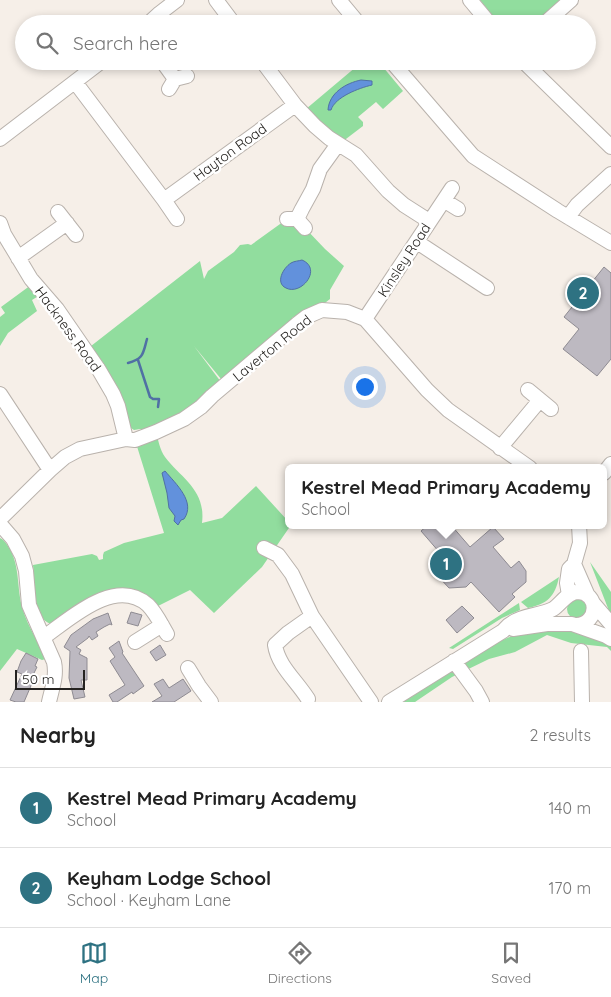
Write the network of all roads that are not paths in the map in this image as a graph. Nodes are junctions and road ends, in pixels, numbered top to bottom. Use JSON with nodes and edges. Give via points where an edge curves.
{"nodes":[{"id":1,"x":177,"y":0,"type":"edge"},
{"id":2,"x":216,"y":0,"type":"edge"},
{"id":3,"x":339,"y":0,"type":"edge"},
{"id":4,"x":470,"y":0,"type":"edge"},
{"id":5,"x":571,"y":0,"type":"edge"},
{"id":6,"x":158,"y":15,"type":"edge"},
{"id":7,"x":227,"y":15,"type":"edge"},
{"id":8,"x":352,"y":15,"type":"edge"},
{"id":9,"x":482,"y":15,"type":"edge"},
{"id":10,"x":554,"y":15,"type":"edge"},
{"id":11,"x":90,"y":70,"type":"edge"},
{"id":12,"x":169,"y":70,"type":"edge"},
{"id":13,"x":269,"y":70,"type":"edge"},
{"id":14,"x":399,"y":70,"type":"edge"},
{"id":15,"x":533,"y":70,"type":"edge"},
{"id":16,"x":177,"y":81,"type":"dead end"},
{"id":17,"x":75,"y":82,"type":"junction"},
{"id":18,"x":295,"y":105,"type":"junction"},
{"id":19,"x":0,"y":139,"type":"edge"},
{"id":20,"x":338,"y":144,"type":"junction"},
{"id":21,"x":611,"y":147,"type":"edge"},
{"id":22,"x":611,"y":174,"type":"edge"},
{"id":23,"x":452,"y":188,"type":"dead end"},
{"id":24,"x":164,"y":200,"type":"junction"},
{"id":25,"x":444,"y":201,"type":"junction"},
{"id":26,"x":458,"y":209,"type":"dead end"},
{"id":27,"x":568,"y":217,"type":"junction"},
{"id":28,"x":177,"y":219,"type":"dead end"},
{"id":29,"x":429,"y":221,"type":"junction"},
{"id":30,"x":296,"y":222,"type":"dead end"},
{"id":31,"x":0,"y":223,"type":"edge"},
{"id":32,"x":76,"y":235,"type":"dead end"},
{"id":33,"x":417,"y":242,"type":"junction"},
{"id":34,"x":611,"y":243,"type":"edge"},
{"id":35,"x":18,"y":258,"type":"junction"},
{"id":36,"x":490,"y":290,"type":"dead end"},
{"id":37,"x":365,"y":319,"type":"junction"},
{"id":38,"x":528,"y":390,"type":"dead end"},
{"id":39,"x":0,"y":394,"type":"edge"},
{"id":40,"x":540,"y":400,"type":"junction"},
{"id":41,"x":552,"y":409,"type":"dead end"},
{"id":42,"x":126,"y":438,"type":"junction"},
{"id":43,"x":500,"y":448,"type":"junction"},
{"id":44,"x":524,"y":464,"type":"edge"},
{"id":45,"x":50,"y":470,"type":"junction"},
{"id":46,"x":0,"y":519,"type":"edge"},
{"id":47,"x":0,"y":524,"type":"edge"},
{"id":48,"x":579,"y":529,"type":"edge"},
{"id":49,"x":264,"y":548,"type":"dead end"},
{"id":50,"x":574,"y":564,"type":"junction"},
{"id":51,"x":566,"y":597,"type":"junction"},
{"id":52,"x":590,"y":599,"type":"junction"},
{"id":53,"x":312,"y":616,"type":"junction"},
{"id":54,"x":611,"y":624,"type":"edge"},
{"id":55,"x":575,"y":625,"type":"junction"},
{"id":56,"x":503,"y":631,"type":"junction"},
{"id":57,"x":44,"y":637,"type":"junction"},
{"id":58,"x":611,"y":639,"type":"edge"},
{"id":59,"x":135,"y":642,"type":"dead end"},
{"id":60,"x":581,"y":651,"type":"dead end"},
{"id":61,"x":454,"y":661,"type":"junction"},
{"id":62,"x":188,"y":668,"type":"dead end"},
{"id":63,"x":203,"y":699,"type":"edge"},
{"id":64,"x":308,"y":699,"type":"dead end"},
{"id":65,"x":49,"y":702,"type":"edge"},
{"id":66,"x":371,"y":702,"type":"edge"},
{"id":67,"x":389,"y":702,"type":"edge"},
{"id":68,"x":482,"y":702,"type":"edge"},
{"id":69,"x":582,"y":702,"type":"edge"}],
"edges":[{"from":1,"to":6,"type":"street"},
{"from":2,"to":7,"type":"street"},
{"from":3,"to":8,"type":"street"},
{"from":4,"to":9,"type":"street"},
{"from":5,"to":10,"type":"street"},
{"from":11,"to":17,"type":"street"},
{"from":12,"to":16,"type":"street"},
{"from":13,"to":18,"type":"street"},
{"from":14,"to":27,"type":"street","via":[[474,156]]},
{"from":15,"to":21,"type":"street"},
{"from":17,"to":19,"type":"street"},
{"from":17,"to":24,"type":"street"},
{"from":18,"to":20,"type":"street"},
{"from":18,"to":24,"type":"street","name":"Hayton Road"},
{"from":20,"to":29,"type":"street","via":[[356,155],[404,205]]},
{"from":20,"to":30,"type":"street","via":[[320,169],[314,189]]},
{"from":22,"to":27,"type":"street"},
{"from":23,"to":25,"type":"street","name":"Kinsley Road"},
{"from":24,"to":28,"type":"street"},
{"from":25,"to":26,"type":"street"},
{"from":25,"to":29,"type":"street","name":"Kinsley Road"},
{"from":27,"to":34,"type":"street"},
{"from":29,"to":33,"type":"street","name":"Kinsley Road"},
{"from":31,"to":35,"type":"street","name":"Hackness Road"},
{"from":32,"to":35,"type":"street","via":[[62,217]]},
{"from":33,"to":36,"type":"street"},
{"from":33,"to":37,"type":"street","name":"Kinsley Road"},
{"from":35,"to":42,"type":"street","name":"Hackness Road","via":[[99,370],[118,406]]},
{"from":37,"to":42,"type":"street","name":"Laverton Road","via":[[348,312],[322,310],[306,317],[184,419],[135,440]]},
{"from":37,"to":43,"type":"street","via":[[448,410]]},
{"from":38,"to":40,"type":"street"},
{"from":39,"to":45,"type":"street"},
{"from":40,"to":41,"type":"street"},
{"from":40,"to":43,"type":"street"},
{"from":42,"to":45,"type":"street","name":"Laverton Road","via":[[80,449]]},
{"from":43,"to":44,"type":"street"},
{"from":45,"to":46,"type":"street","name":"Laverton Road"},
{"from":47,"to":57,"type":"street","via":[[22,556],[28,601]]},
{"from":48,"to":50,"type":"street","via":[[580,543]]},
{"from":49,"to":53,"type":"street","via":[[278,555],[292,574]]},
{"from":50,"to":51,"type":"street","via":[[569,570]]},
{"from":50,"to":52,"type":"street"},
{"from":51,"to":52,"type":"street","via":[[578,592]]},
{"from":51,"to":55,"type":"street","via":[[561,606],[562,616]]},
{"from":51,"to":56,"type":"street","via":[[548,611],[512,622]]},
{"from":52,"to":54,"type":"street"},
{"from":52,"to":55,"type":"street","via":[[594,611],[590,619]]},
{"from":53,"to":64,"type":"street","via":[[275,645],[282,665]]},
{"from":53,"to":66,"type":"street"},
{"from":55,"to":56,"type":"street","via":[[539,625]]},
{"from":55,"to":58,"type":"street"},
{"from":56,"to":61,"type":"street"},
{"from":57,"to":59,"type":"street","via":[[91,604],[116,596],[144,602],[165,630]]},
{"from":57,"to":65,"type":"street","via":[[55,667]]},
{"from":60,"to":69,"type":"street"},
{"from":61,"to":67,"type":"street"},
{"from":61,"to":68,"type":"street"},
{"from":62,"to":63,"type":"street"}]}
